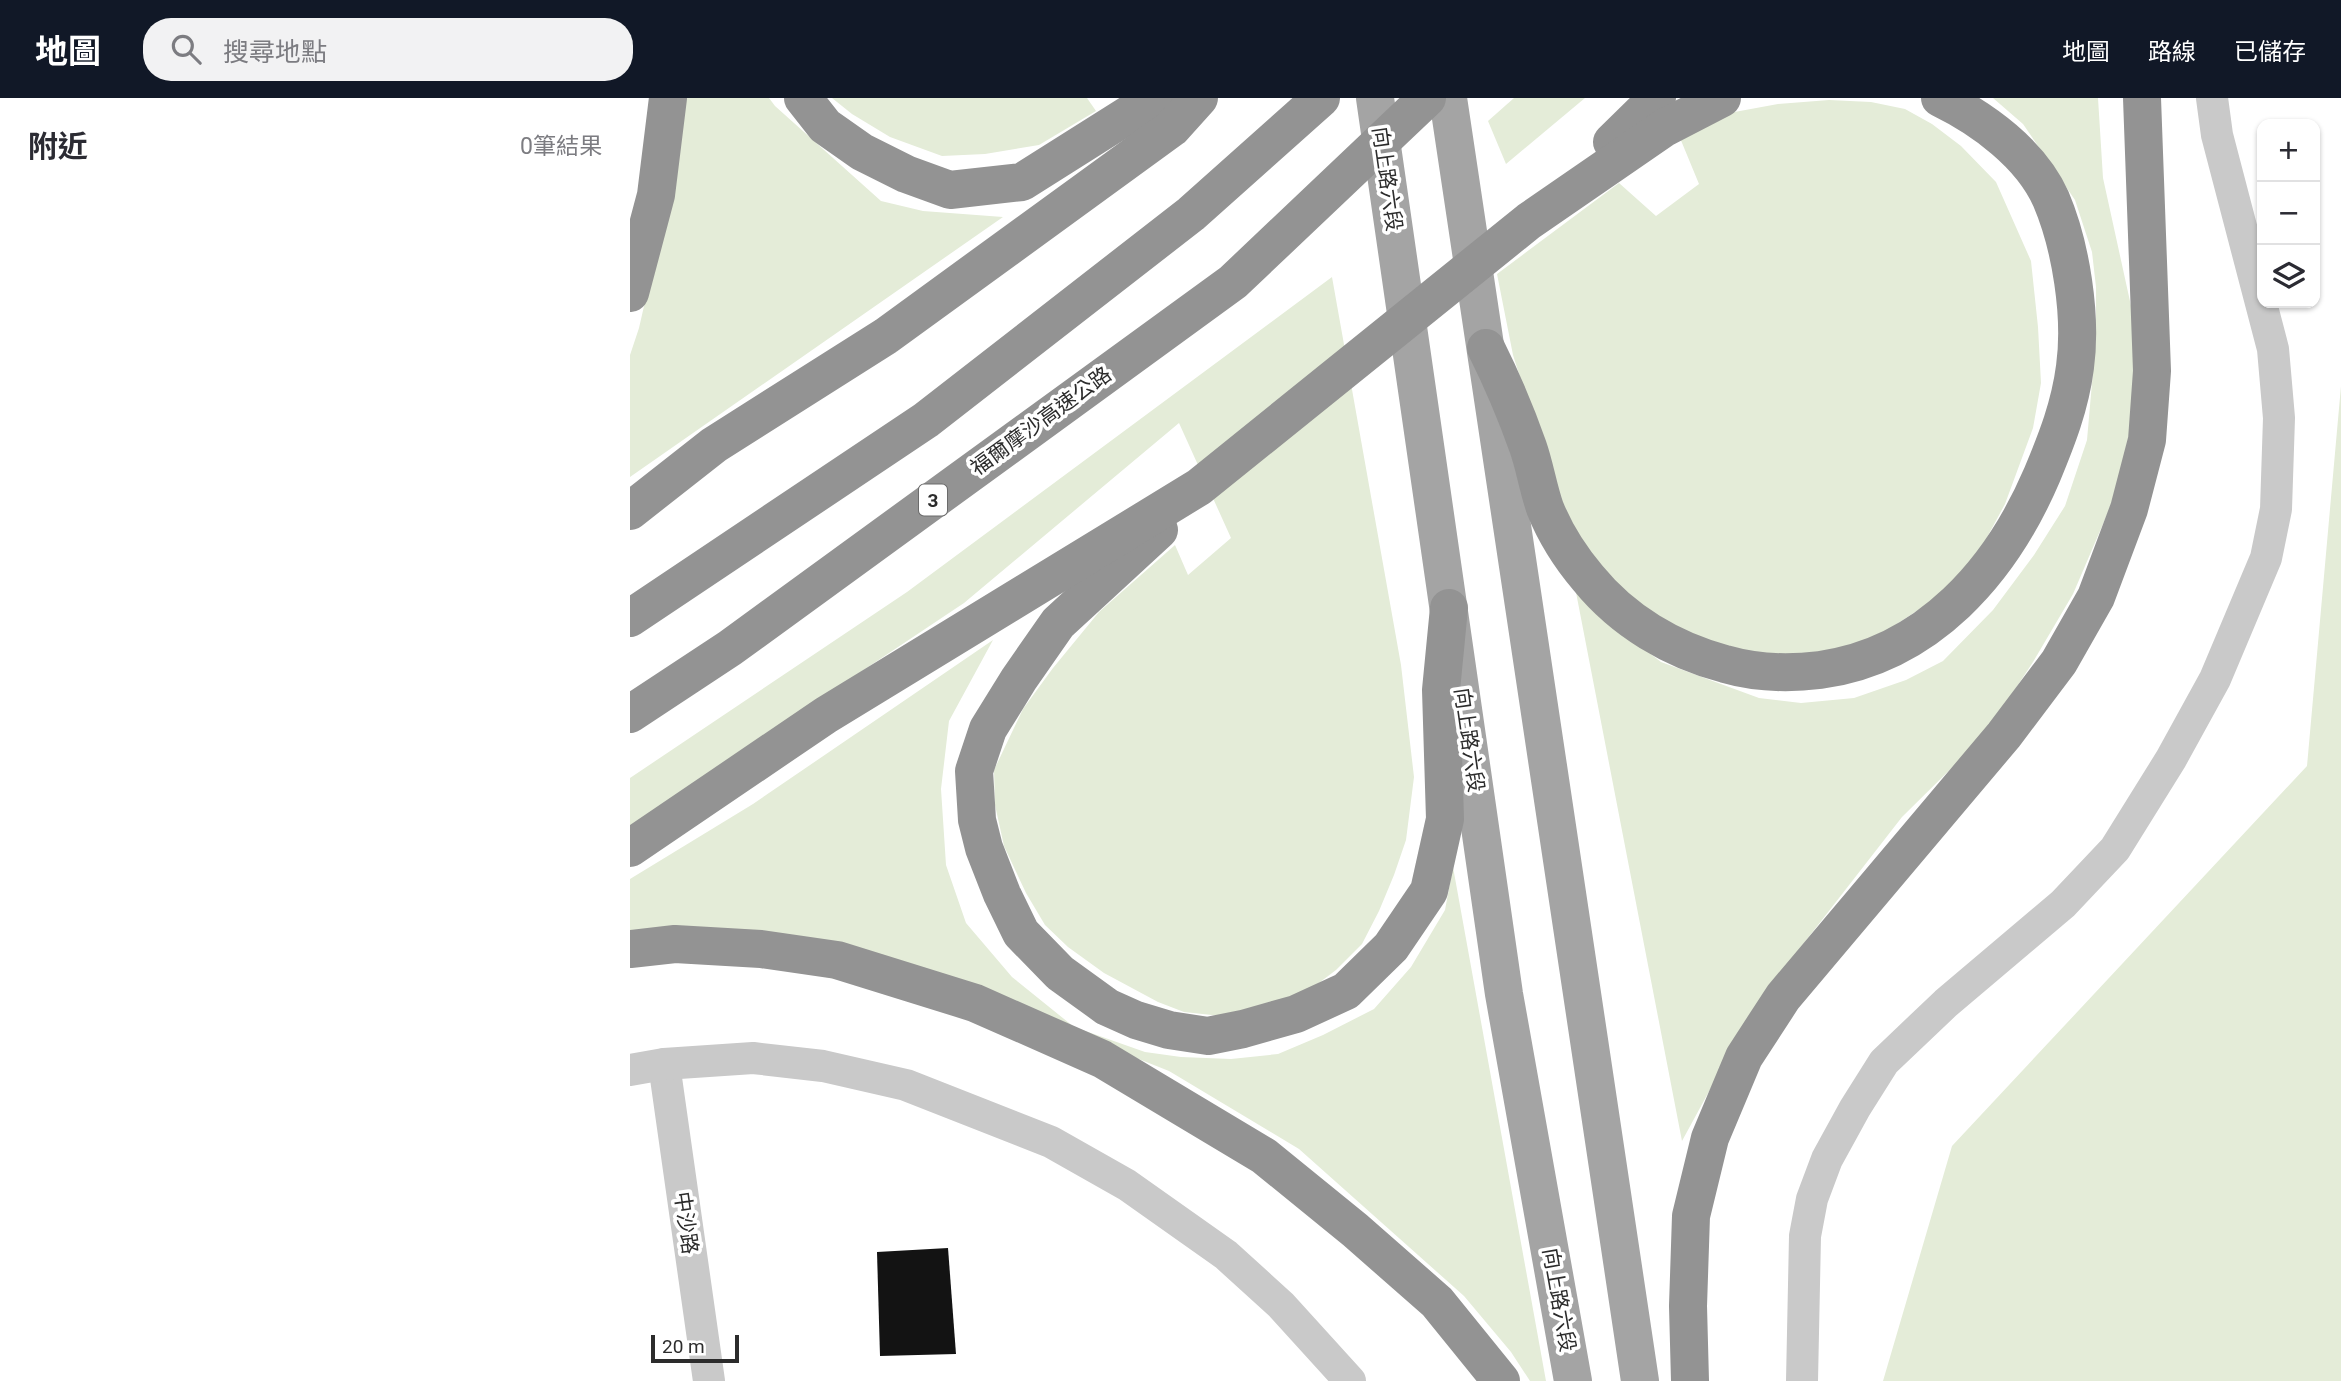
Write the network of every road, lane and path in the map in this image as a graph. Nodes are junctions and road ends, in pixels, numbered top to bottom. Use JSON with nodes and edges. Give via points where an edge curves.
{"nodes":[{"id":1,"x":668,"y":98,"type":"edge"},
{"id":2,"x":803,"y":98,"type":"edge"},
{"id":3,"x":1155,"y":98,"type":"edge"},
{"id":4,"x":1199,"y":98,"type":"edge"},
{"id":5,"x":1321,"y":98,"type":"edge"},
{"id":6,"x":1375,"y":98,"type":"edge"},
{"id":7,"x":1427,"y":98,"type":"edge"},
{"id":8,"x":1448,"y":98,"type":"edge"},
{"id":9,"x":1657,"y":98,"type":"edge"},
{"id":10,"x":1722,"y":98,"type":"edge"},
{"id":11,"x":1940,"y":98,"type":"edge"},
{"id":12,"x":2142,"y":98,"type":"edge"},
{"id":13,"x":2212,"y":98,"type":"edge"},
{"id":14,"x":1529,"y":221,"type":"junction"},
{"id":15,"x":630,"y":293,"type":"edge"},
{"id":16,"x":1486,"y":348,"type":"junction"},
{"id":17,"x":1199,"y":487,"type":"junction"},
{"id":18,"x":630,"y":511,"type":"edge"},
{"id":19,"x":1450,"y":608,"type":"junction"},
{"id":20,"x":630,"y":618,"type":"edge"},
{"id":21,"x":630,"y":714,"type":"edge"},
{"id":22,"x":630,"y":848,"type":"edge"},
{"id":23,"x":630,"y":949,"type":"edge"},
{"id":24,"x":664,"y":1064,"type":"junction"},
{"id":25,"x":630,"y":1070,"type":"edge"},
{"id":26,"x":709,"y":1381,"type":"edge"},
{"id":27,"x":1350,"y":1381,"type":"edge"},
{"id":28,"x":1501,"y":1381,"type":"edge"},
{"id":29,"x":1573,"y":1381,"type":"edge"},
{"id":30,"x":1640,"y":1381,"type":"edge"},
{"id":31,"x":1690,"y":1381,"type":"edge"},
{"id":32,"x":1802,"y":1381,"type":"edge"}],
"edges":[{"from":1,"to":15,"type":"highway","via":[[656,195]]},
{"from":2,"to":3,"type":"highway","via":[[825,126],[862,152],[950,190],[1022,183]]},
{"from":4,"to":18,"type":"highway","via":[[1172,128],[897,328],[714,445]]},
{"from":5,"to":20,"type":"highway","via":[[1191,214],[926,420]]},
{"from":6,"to":19,"type":"main road","name":"向上路六段"},
{"from":7,"to":21,"type":"highway","name":"福爾摩沙高速公路","number":"3","via":[[1233,282],[730,649]]},
{"from":8,"to":16,"type":"main road"},
{"from":9,"to":14,"type":"highway"},
{"from":10,"to":14,"type":"highway","via":[[1664,128]]},
{"from":11,"to":16,"type":"highway","via":[[2009,145],[2033,170],[2050,198],[2075,294],[2076,365],[2057,441],[2013,535],[1950,611],[1896,647],[1835,668],[1769,672],[1705,659],[1627,617],[1587,578],[1557,533],[1519,423]]},
{"from":12,"to":31,"type":"highway","via":[[2152,371],[2147,440],[2129,509],[2096,597],[2059,662],[1783,997],[1744,1057],[1710,1138],[1691,1216]]},
{"from":13,"to":32,"type":"street","via":[[2217,135],[2273,349],[2279,418],[2276,509],[2266,558],[2215,679],[2115,849],[2063,904],[1884,1062],[1855,1108],[1827,1159],[1812,1199],[1805,1236]]},
{"from":14,"to":17,"type":"highway"},
{"from":16,"to":30,"type":"main road"},
{"from":17,"to":19,"type":"highway","via":[[1148,542],[1058,623],[988,729],[974,771],[984,848],[1021,933],[1060,973],[1107,1007],[1169,1030],[1208,1036],[1243,1029],[1296,1014],[1346,991],[1391,947],[1429,891],[1445,819],[1441,690]]},
{"from":17,"to":22,"type":"highway","via":[[827,715]]},
{"from":19,"to":29,"type":"main road","name":"向上路六段","via":[[1504,994]]},
{"from":23,"to":28,"type":"highway","via":[[675,944],[837,960],[975,1003],[1102,1059],[1264,1156],[1356,1230],[1437,1302]]},
{"from":24,"to":25,"type":"street"},
{"from":24,"to":26,"type":"street","name":"中沙路"},
{"from":24,"to":27,"type":"street","via":[[753,1058],[823,1066],[906,1084],[1051,1142],[1127,1185],[1226,1255]]}]}
